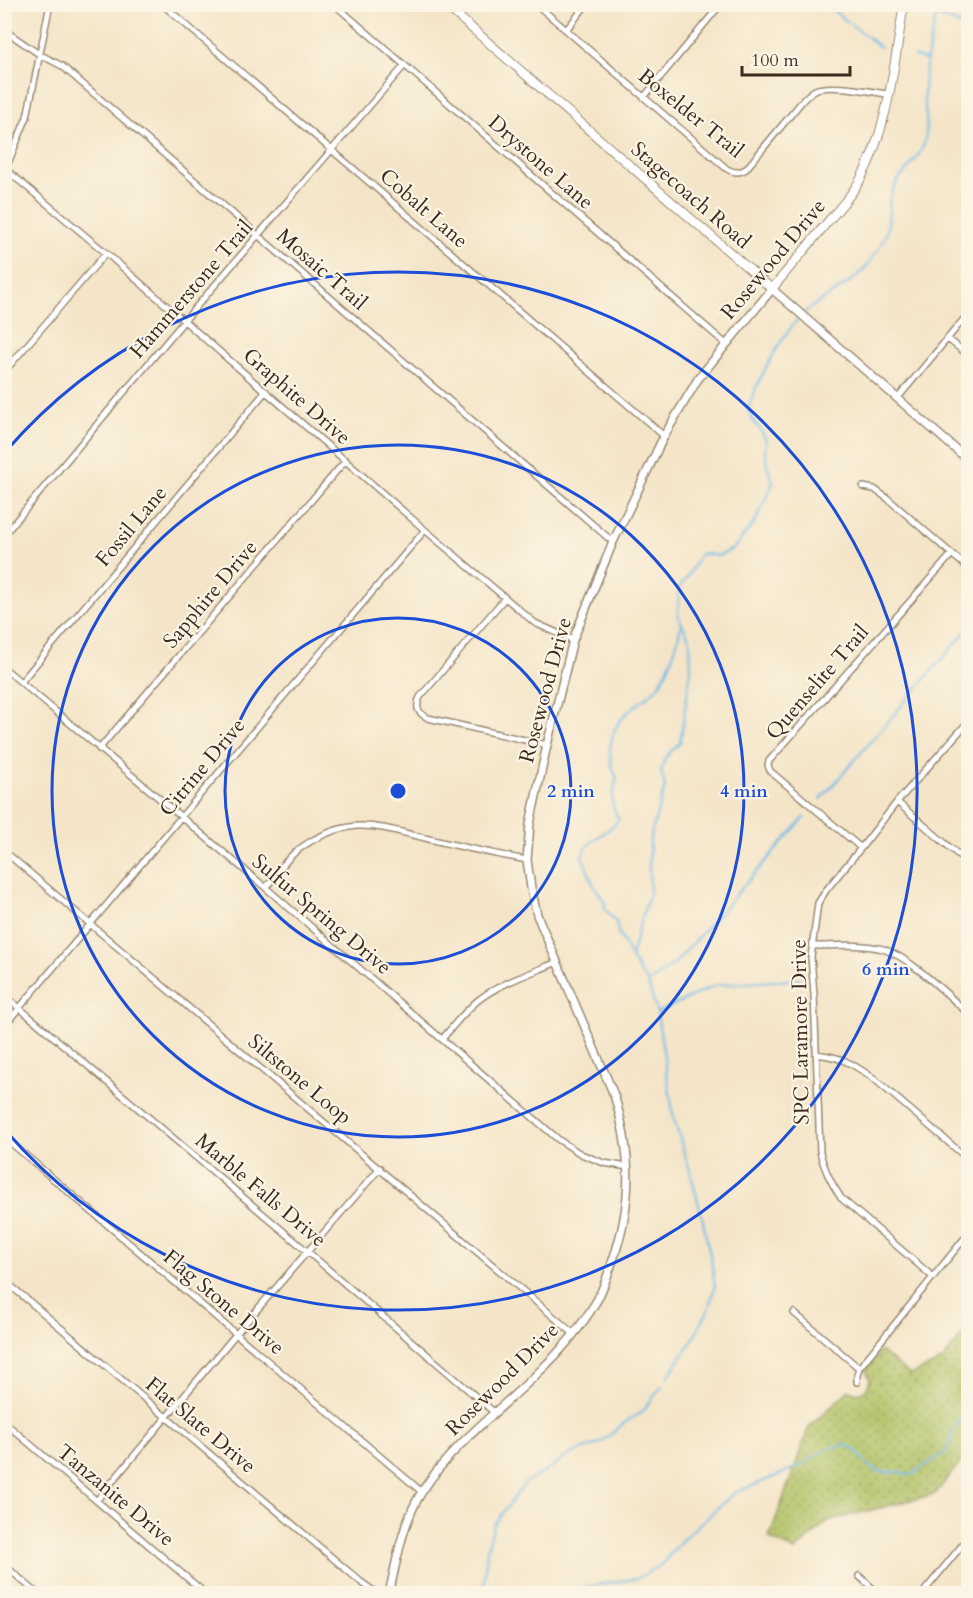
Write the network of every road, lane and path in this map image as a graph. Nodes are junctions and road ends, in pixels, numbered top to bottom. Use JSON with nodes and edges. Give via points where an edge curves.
{"nodes":[{"id":1,"x":50,"y":4,"type":"edge"},
{"id":2,"x":162,"y":4,"type":"edge"},
{"id":3,"x":334,"y":4,"type":"edge"},
{"id":4,"x":536,"y":4,"type":"edge"},
{"id":5,"x":587,"y":4,"type":"edge"},
{"id":6,"x":721,"y":4,"type":"edge"},
{"id":7,"x":904,"y":4,"type":"edge"},
{"id":8,"x":449,"y":6,"type":"edge"},
{"id":9,"x":4,"y":30,"type":"edge"},
{"id":10,"x":566,"y":30,"type":"junction"},
{"id":11,"x":39,"y":54,"type":"junction"},
{"id":12,"x":404,"y":66,"type":"junction"},
{"id":13,"x":888,"y":94,"type":"junction"},
{"id":14,"x":644,"y":98,"type":"junction"},
{"id":15,"x":332,"y":151,"type":"junction"},
{"id":16,"x":5,"y":170,"type":"edge"},
{"id":17,"x":259,"y":236,"type":"junction"},
{"id":18,"x":106,"y":253,"type":"junction"},
{"id":19,"x":772,"y":288,"type":"junction"},
{"id":20,"x":969,"y":314,"type":"edge"},
{"id":21,"x":184,"y":321,"type":"junction"},
{"id":22,"x":948,"y":339,"type":"junction"},
{"id":23,"x":726,"y":344,"type":"junction"},
{"id":24,"x":969,"y":355,"type":"edge"},
{"id":25,"x":4,"y":372,"type":"edge"},
{"id":26,"x":266,"y":391,"type":"junction"},
{"id":27,"x":897,"y":399,"type":"junction"},
{"id":28,"x":664,"y":436,"type":"junction"},
{"id":29,"x":346,"y":460,"type":"junction"},
{"id":30,"x":969,"y":460,"type":"edge"},
{"id":31,"x":863,"y":487,"type":"dead end"},
{"id":32,"x":425,"y":530,"type":"junction"},
{"id":33,"x":4,"y":535,"type":"edge"},
{"id":34,"x":613,"y":542,"type":"junction"},
{"id":35,"x":952,"y":554,"type":"junction"},
{"id":36,"x":969,"y":568,"type":"edge"},
{"id":37,"x":505,"y":598,"type":"junction"},
{"id":38,"x":573,"y":640,"type":"junction"},
{"id":39,"x":4,"y":668,"type":"edge"},
{"id":40,"x":21,"y":682,"type":"junction"},
{"id":41,"x":969,"y":722,"type":"edge"},
{"id":42,"x":547,"y":745,"type":"junction"},
{"id":43,"x":99,"y":749,"type":"junction"},
{"id":44,"x":897,"y":802,"type":"junction"},
{"id":45,"x":181,"y":817,"type":"junction"},
{"id":46,"x":861,"y":848,"type":"junction"},
{"id":47,"x":4,"y":851,"type":"edge"},
{"id":48,"x":528,"y":860,"type":"junction"},
{"id":49,"x":969,"y":863,"type":"edge"},
{"id":50,"x":266,"y":888,"type":"junction"},
{"id":51,"x":91,"y":923,"type":"junction"},
{"id":52,"x":813,"y":946,"type":"junction"},
{"id":53,"x":557,"y":962,"type":"junction"},
{"id":54,"x":4,"y":994,"type":"edge"},
{"id":55,"x":20,"y":1008,"type":"junction"},
{"id":56,"x":969,"y":1013,"type":"edge"},
{"id":57,"x":4,"y":1026,"type":"edge"},
{"id":58,"x":443,"y":1038,"type":"junction"},
{"id":59,"x":816,"y":1054,"type":"junction"},
{"id":60,"x":4,"y":1137,"type":"edge"},
{"id":61,"x":969,"y":1159,"type":"edge"},
{"id":62,"x":628,"y":1167,"type":"junction"},
{"id":63,"x":380,"y":1168,"type":"junction"},
{"id":64,"x":969,"y":1234,"type":"edge"},
{"id":65,"x":308,"y":1252,"type":"junction"},
{"id":66,"x":933,"y":1277,"type":"junction"},
{"id":67,"x":4,"y":1280,"type":"edge"},
{"id":68,"x":794,"y":1313,"type":"dead end"},
{"id":69,"x":236,"y":1334,"type":"junction"},
{"id":70,"x":573,"y":1334,"type":"junction"},
{"id":71,"x":859,"y":1368,"type":"junction"},
{"id":72,"x":857,"y":1382,"type":"dead end"},
{"id":73,"x":495,"y":1413,"type":"junction"},
{"id":74,"x":166,"y":1418,"type":"junction"},
{"id":75,"x":4,"y":1422,"type":"edge"},
{"id":76,"x":422,"y":1492,"type":"junction"},
{"id":77,"x":97,"y":1500,"type":"junction"},
{"id":78,"x":969,"y":1539,"type":"edge"},
{"id":79,"x":4,"y":1565,"type":"edge"},
{"id":80,"x":859,"y":1576,"type":"dead end"},
{"id":81,"x":38,"y":1593,"type":"edge"},
{"id":82,"x":206,"y":1593,"type":"edge"},
{"id":83,"x":378,"y":1593,"type":"edge"},
{"id":84,"x":389,"y":1593,"type":"edge"},
{"id":85,"x":879,"y":1593,"type":"edge"},
{"id":86,"x":922,"y":1593,"type":"edge"}],
"edges":[{"from":1,"to":11,"type":"street"},
{"from":2,"to":15,"type":"street","name":"Cobalt Lane"},
{"from":3,"to":12,"type":"street","name":"Drystone Lane"},
{"from":4,"to":10,"type":"street","name":"Boxelder Trail"},
{"from":5,"to":10,"type":"street"},
{"from":6,"to":14,"type":"street"},
{"from":7,"to":13,"type":"main road","name":"Rosewood Drive"},
{"from":8,"to":19,"type":"main road","name":"Stagecoach Road"},
{"from":9,"to":11,"type":"street","name":"Mosaic Trail"},
{"from":10,"to":14,"type":"street","name":"Boxelder Trail"},
{"from":11,"to":16,"type":"street","via":[[27,117]]},
{"from":11,"to":17,"type":"street","name":"Mosaic Trail","via":[[62,66]]},
{"from":12,"to":15,"type":"street","name":"Hammerstone Trail"},
{"from":12,"to":23,"type":"street","name":"Drystone Lane"},
{"from":13,"to":14,"type":"street","name":"Boxelder Trail","via":[[825,87],[815,90],[747,169],[734,173]]},
{"from":13,"to":19,"type":"main road","name":"Rosewood Drive","via":[[876,146],[859,182]]},
{"from":15,"to":17,"type":"street","name":"Hammerstone Trail"},
{"from":15,"to":28,"type":"street","name":"Cobalt Lane"},
{"from":16,"to":18,"type":"street","name":"Graphite Drive"},
{"from":17,"to":21,"type":"street","name":"Hammerstone Trail"},
{"from":17,"to":34,"type":"street","name":"Mosaic Trail"},
{"from":18,"to":21,"type":"street","name":"Graphite Drive"},
{"from":18,"to":25,"type":"street"},
{"from":19,"to":23,"type":"street","name":"Rosewood Drive"},
{"from":19,"to":27,"type":"street","name":"Stagecoach Road"},
{"from":20,"to":22,"type":"street"},
{"from":21,"to":26,"type":"street","name":"Graphite Drive"},
{"from":21,"to":33,"type":"street","name":"Hammerstone Trail"},
{"from":22,"to":24,"type":"street"},
{"from":22,"to":27,"type":"street"},
{"from":23,"to":28,"type":"street","name":"Rosewood Drive","via":[[698,379]]},
{"from":26,"to":29,"type":"street","name":"Graphite Drive"},
{"from":26,"to":40,"type":"street","name":"Fossil Lane"},
{"from":27,"to":30,"type":"street","name":"Stagecoach Road"},
{"from":28,"to":34,"type":"street","name":"Rosewood Drive"},
{"from":29,"to":32,"type":"street","name":"Graphite Drive"},
{"from":29,"to":43,"type":"street","name":"Sapphire Drive"},
{"from":31,"to":35,"type":"street","via":[[887,498]]},
{"from":32,"to":37,"type":"street","name":"Graphite Drive"},
{"from":32,"to":45,"type":"street","name":"Citrine Drive"},
{"from":34,"to":38,"type":"street","name":"Rosewood Drive"},
{"from":35,"to":36,"type":"street"},
{"from":35,"to":46,"type":"street","name":"Quenselite Trail","via":[[769,761],[770,771]]},
{"from":37,"to":38,"type":"street","name":"Graphite Drive","via":[[535,623]]},
{"from":37,"to":42,"type":"street","via":[[420,697],[417,709],[428,718]]},
{"from":38,"to":42,"type":"street","name":"Rosewood Drive"},
{"from":39,"to":40,"type":"street","name":"Sulfur Spring Drive"},
{"from":40,"to":43,"type":"street","name":"Sulfur Spring Drive"},
{"from":41,"to":44,"type":"street","name":"SPC Laramore Drive"},
{"from":42,"to":48,"type":"street","name":"Rosewood Drive","via":[[530,824]]},
{"from":43,"to":45,"type":"street","name":"Sulfur Spring Drive"},
{"from":44,"to":46,"type":"street","name":"SPC Laramore Drive"},
{"from":44,"to":49,"type":"street"},
{"from":45,"to":50,"type":"street","name":"Sulfur Spring Drive"},
{"from":45,"to":51,"type":"street","name":"Citrine Drive"},
{"from":46,"to":52,"type":"street","name":"SPC Laramore Drive","via":[[818,903]]},
{"from":47,"to":51,"type":"street","name":"Siltstone Loop"},
{"from":48,"to":50,"type":"street","via":[[380,827],[358,826],[320,836],[302,847]]},
{"from":48,"to":53,"type":"street","name":"Rosewood Drive","via":[[537,915]]},
{"from":50,"to":58,"type":"street","name":"Sulfur Spring Drive"},
{"from":51,"to":55,"type":"street","name":"Citrine Drive"},
{"from":51,"to":63,"type":"street","name":"Siltstone Loop"},
{"from":52,"to":56,"type":"street","via":[[883,949],[909,962]]},
{"from":52,"to":59,"type":"street","name":"SPC Laramore Drive"},
{"from":53,"to":58,"type":"street","via":[[482,997]]},
{"from":53,"to":62,"type":"street","name":"Rosewood Drive","via":[[614,1095]]},
{"from":54,"to":55,"type":"street","name":"Marble Falls Drive"},
{"from":55,"to":57,"type":"street","name":"Citrine Drive"},
{"from":55,"to":65,"type":"street","name":"Marble Falls Drive"},
{"from":58,"to":62,"type":"street","name":"Sulfur Spring Drive","via":[[559,1140],[580,1154]]},
{"from":59,"to":61,"type":"street","via":[[845,1059],[858,1067]]},
{"from":59,"to":66,"type":"street","name":"SPC Laramore Drive","via":[[820,1152],[830,1182],[841,1198]]},
{"from":60,"to":69,"type":"street","name":"Flag Stone Drive"},
{"from":62,"to":70,"type":"street","name":"Rosewood Drive","via":[[627,1204],[617,1248],[597,1301]]},
{"from":63,"to":65,"type":"street"},
{"from":63,"to":70,"type":"street","name":"Siltstone Loop"},
{"from":64,"to":66,"type":"street"},
{"from":65,"to":69,"type":"street"},
{"from":65,"to":73,"type":"street","name":"Marble Falls Drive"},
{"from":66,"to":71,"type":"street"},
{"from":67,"to":74,"type":"street","name":"Flat Slate Drive"},
{"from":68,"to":71,"type":"street"},
{"from":69,"to":74,"type":"street"},
{"from":69,"to":76,"type":"street","name":"Flag Stone Drive"},
{"from":70,"to":73,"type":"street","name":"Rosewood Drive"},
{"from":71,"to":72,"type":"street"},
{"from":73,"to":76,"type":"street","name":"Rosewood Drive","via":[[443,1463]]},
{"from":74,"to":77,"type":"street"},
{"from":74,"to":83,"type":"street","name":"Flat Slate Drive"},
{"from":75,"to":77,"type":"street","name":"Tanzanite Drive"},
{"from":76,"to":84,"type":"street","name":"Rosewood Drive","via":[[407,1523]]},
{"from":77,"to":82,"type":"street","name":"Tanzanite Drive"},
{"from":78,"to":86,"type":"street"},
{"from":79,"to":81,"type":"street"},
{"from":80,"to":85,"type":"street"}]}
